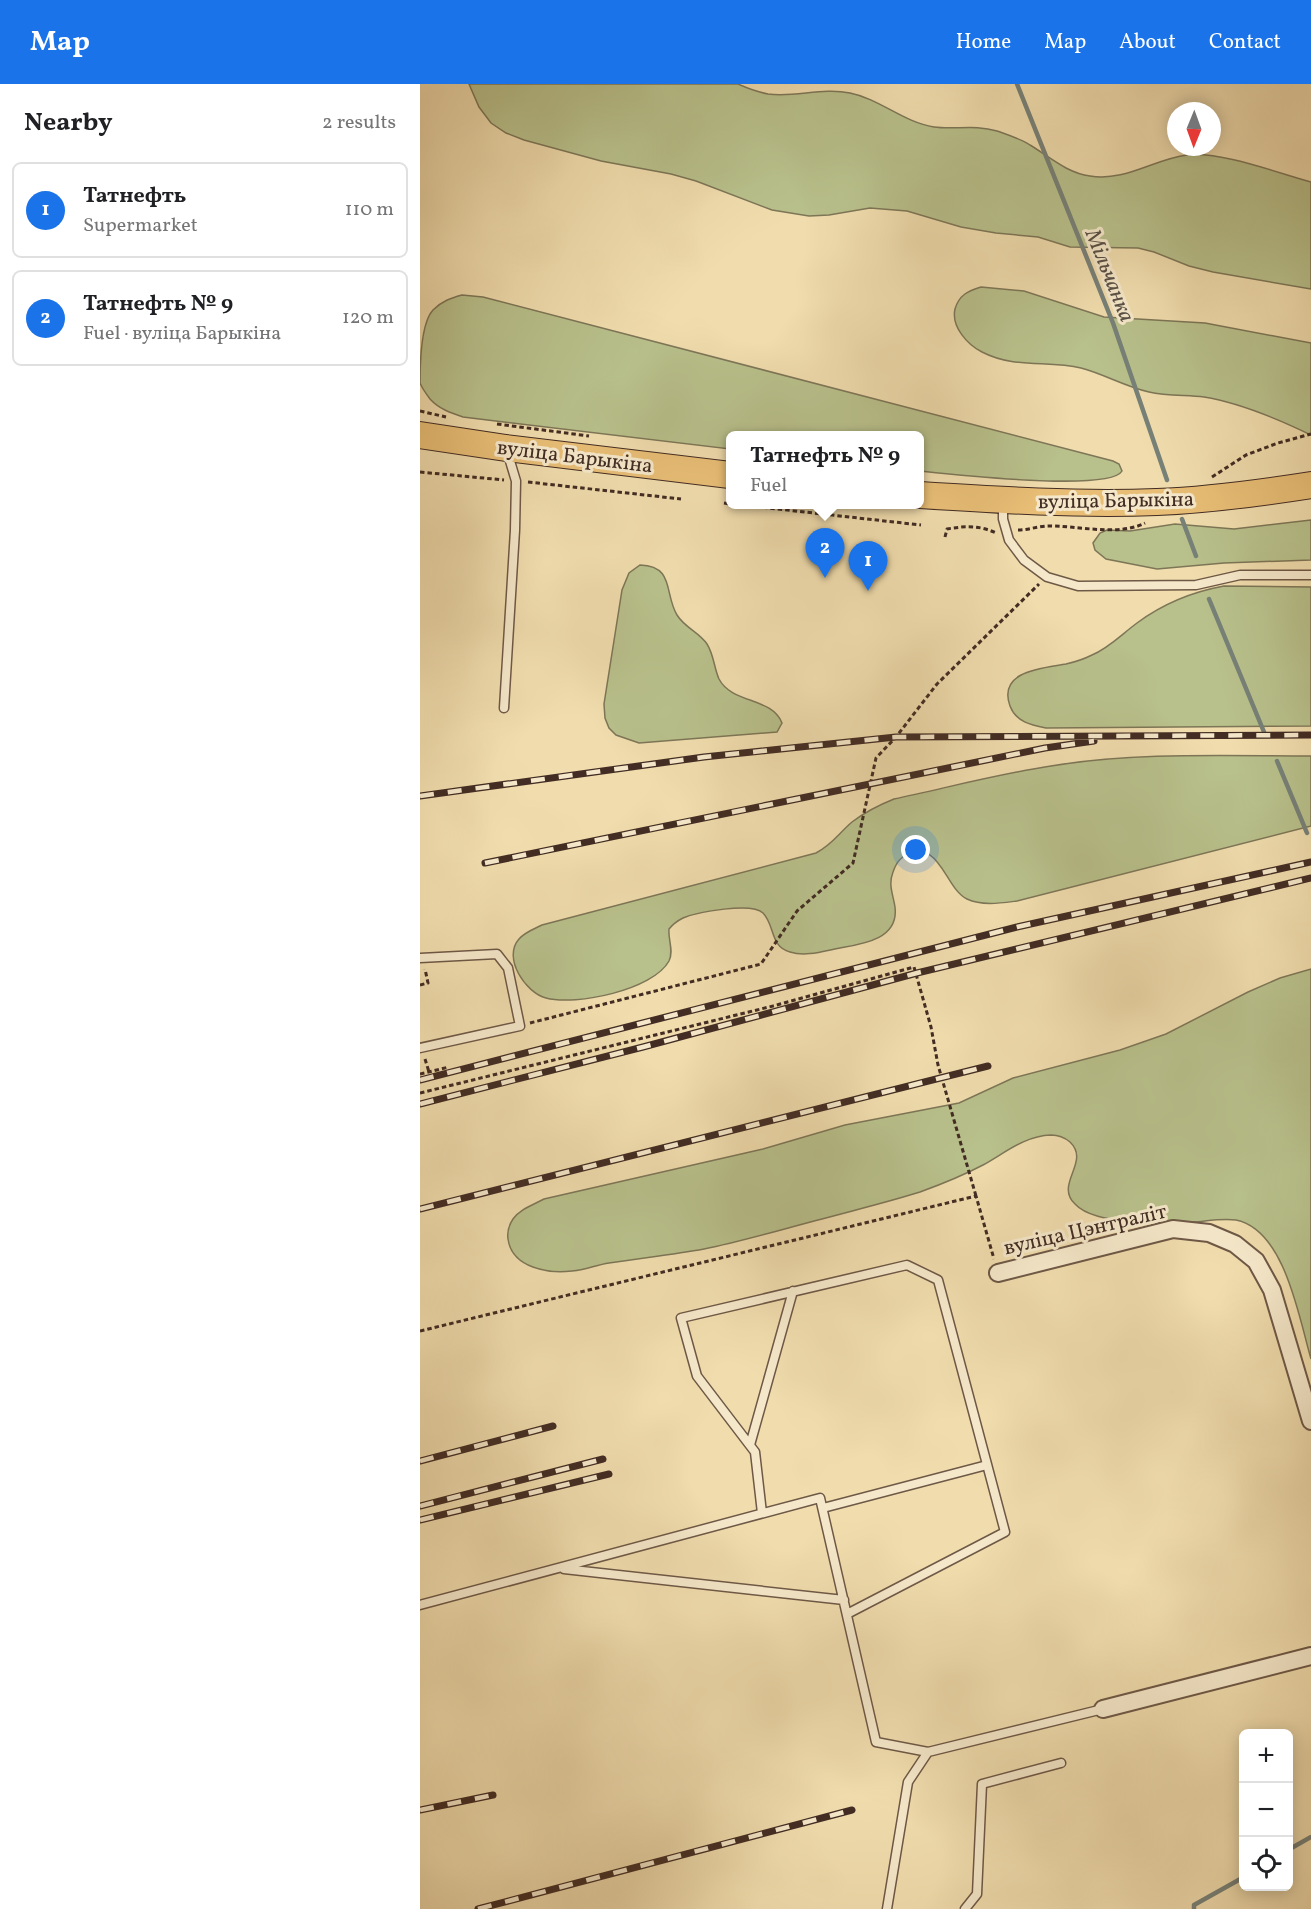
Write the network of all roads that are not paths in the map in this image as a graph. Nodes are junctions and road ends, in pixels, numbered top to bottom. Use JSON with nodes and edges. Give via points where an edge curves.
{"nodes":[{"id":1,"x":420,"y":435,"type":"edge"},
{"id":2,"x":506,"y":448,"type":"junction"},
{"id":3,"x":726,"y":475,"type":"edge"},
{"id":4,"x":1311,"y":485,"type":"edge"},
{"id":5,"x":924,"y":495,"type":"edge"},
{"id":6,"x":1003,"y":500,"type":"junction"},
{"id":7,"x":1311,"y":575,"type":"edge"},
{"id":8,"x":504,"y":708,"type":"dead end"},
{"id":9,"x":422,"y":960,"type":"edge"},
{"id":10,"x":420,"y":1048,"type":"edge"},
{"id":11,"x":998,"y":1273,"type":"road end"},
{"id":12,"x":793,"y":1290,"type":"junction"},
{"id":13,"x":1311,"y":1421,"type":"edge"},
{"id":14,"x":750,"y":1446,"type":"junction"},
{"id":15,"x":987,"y":1465,"type":"junction"},
{"id":16,"x":823,"y":1508,"type":"junction"},
{"id":17,"x":762,"y":1513,"type":"junction"},
{"id":18,"x":556,"y":1568,"type":"junction"},
{"id":19,"x":844,"y":1600,"type":"junction"},
{"id":20,"x":420,"y":1605,"type":"edge"},
{"id":21,"x":847,"y":1614,"type":"junction"},
{"id":22,"x":1311,"y":1656,"type":"edge"},
{"id":23,"x":1103,"y":1709,"type":"joint"},
{"id":24,"x":928,"y":1752,"type":"junction"},
{"id":25,"x":1061,"y":1763,"type":"dead end"},
{"id":26,"x":887,"y":1909,"type":"edge"},
{"id":27,"x":965,"y":1909,"type":"edge"}],
"edges":[{"from":1,"to":2,"type":"main road","name":"вуліца Барыкіна"},
{"from":2,"to":3,"type":"main road","name":"вуліца Барыкіна"},
{"from":2,"to":8,"type":"lane","via":[[516,481]]},
{"from":4,"to":6,"type":"main road","name":"вуліца Барыкіна","via":[[1157,502]]},
{"from":5,"to":6,"type":"main road","name":"вуліца Барыкіна"},
{"from":6,"to":7,"type":"lane","via":[[1009,540],[1024,560],[1047,577],[1078,586],[1196,585],[1240,575]]},
{"from":9,"to":10,"type":"lane","via":[[497,954],[508,968],[520,1026]]},
{"from":11,"to":13,"type":"street","name":"вуліца Цэнтраліт","via":[[1173,1229],[1209,1233],[1235,1244],[1256,1261],[1272,1290]]},
{"from":12,"to":14,"type":"lane"},
{"from":12,"to":14,"type":"lane","via":[[681,1318],[697,1376]]},
{"from":12,"to":15,"type":"lane","via":[[907,1265],[938,1280]]},
{"from":14,"to":17,"type":"lane","via":[[755,1452]]},
{"from":15,"to":16,"type":"lane"},
{"from":15,"to":21,"type":"lane","via":[[1005,1533]]},
{"from":16,"to":17,"type":"lane","via":[[820,1498]]},
{"from":16,"to":19,"type":"lane"},
{"from":17,"to":18,"type":"lane"},
{"from":18,"to":19,"type":"lane"},
{"from":18,"to":20,"type":"lane"},
{"from":19,"to":21,"type":"lane"},
{"from":21,"to":24,"type":"lane","via":[[876,1742]]},
{"from":22,"to":23,"type":"street"},
{"from":23,"to":24,"type":"lane"},
{"from":24,"to":26,"type":"lane","via":[[908,1782]]},
{"from":25,"to":27,"type":"lane","via":[[982,1784],[977,1894]]}]}
